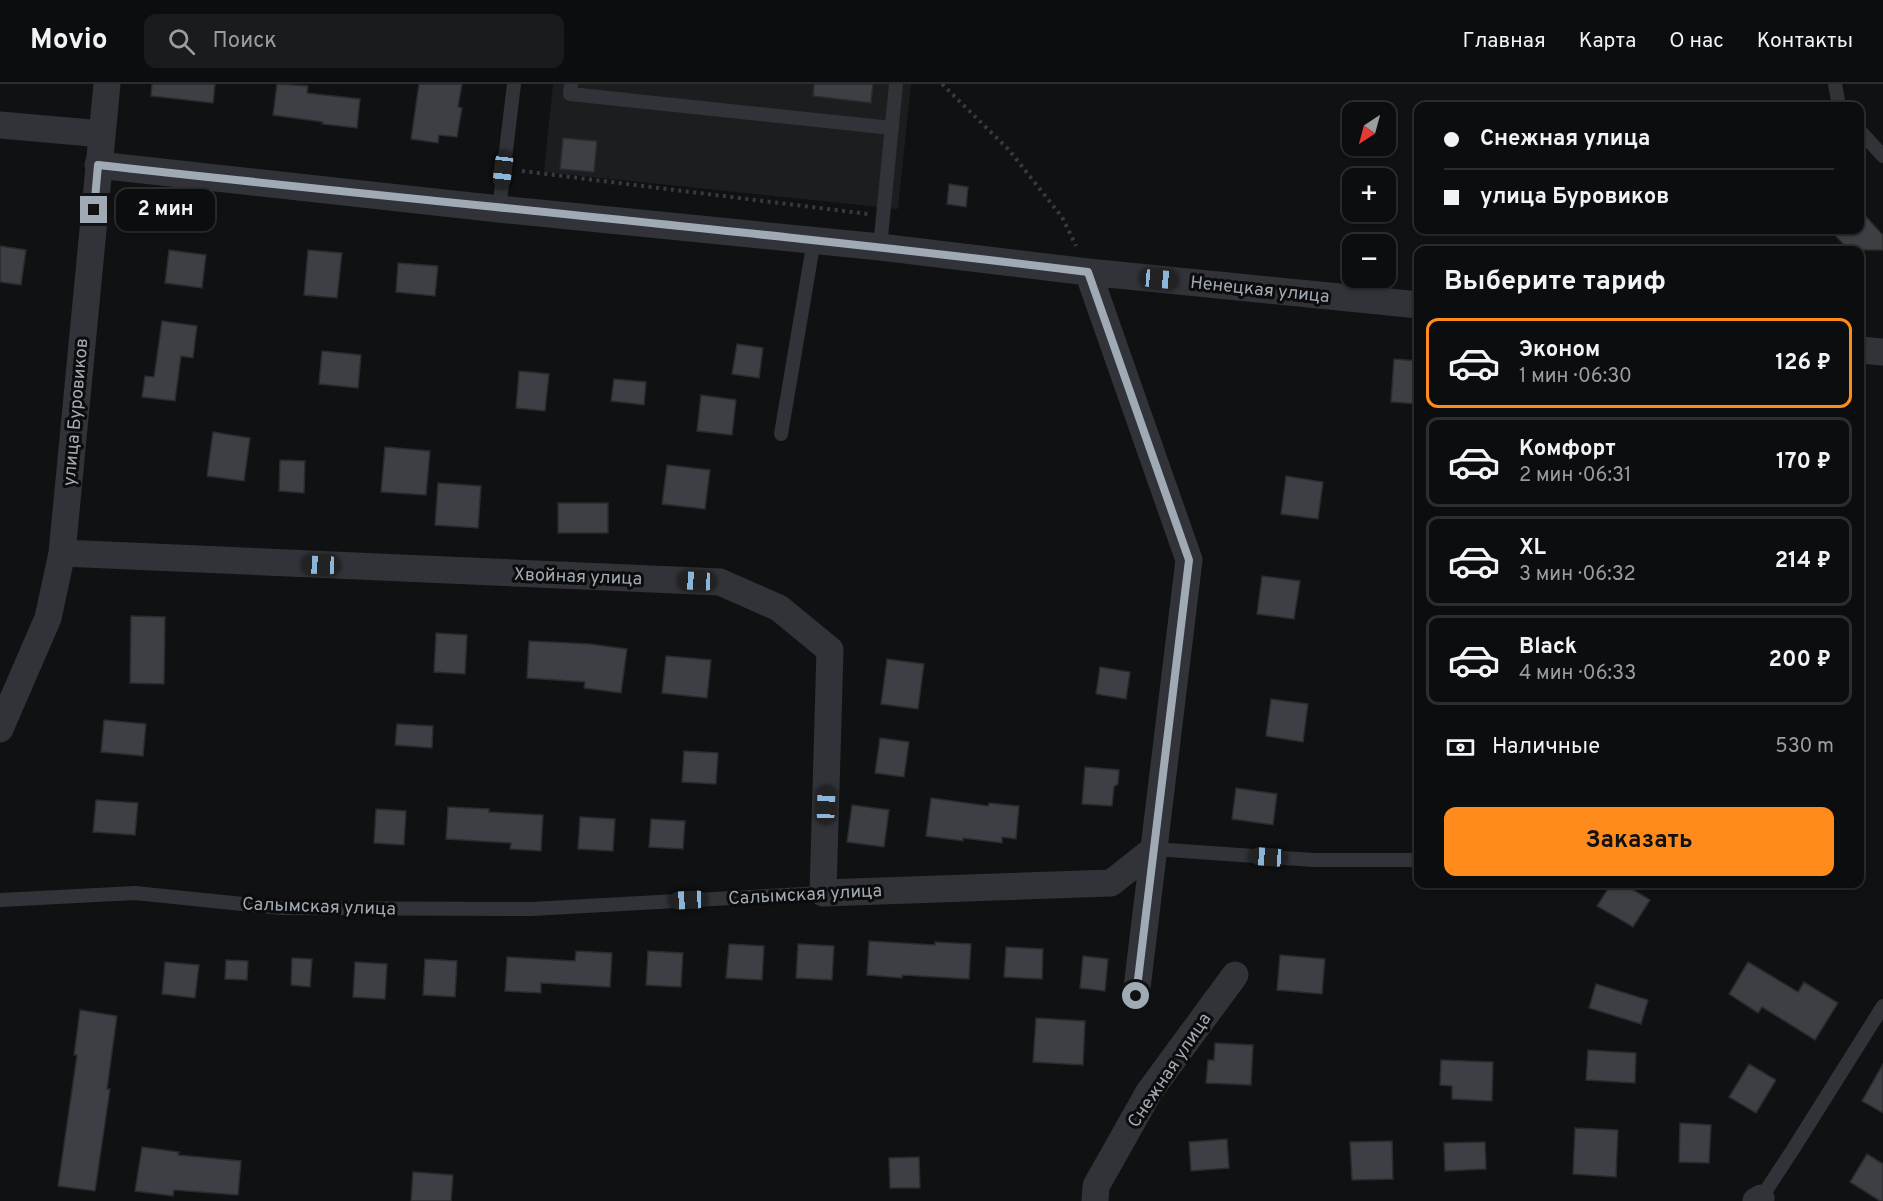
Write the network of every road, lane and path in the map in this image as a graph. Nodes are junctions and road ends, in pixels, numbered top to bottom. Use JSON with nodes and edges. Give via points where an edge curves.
{"nodes":[{"id":1,"x":106,"y":84,"type":"edge"},
{"id":2,"x":514,"y":84,"type":"edge"},
{"id":3,"x":571,"y":84,"type":"edge"},
{"id":4,"x":896,"y":84,"type":"edge"},
{"id":5,"x":942,"y":84,"type":"edge"},
{"id":6,"x":1835,"y":84,"type":"edge"},
{"id":7,"x":1838,"y":102,"type":"edge"},
{"id":8,"x":0,"y":125,"type":"edge"},
{"id":9,"x":892,"y":129,"type":"junction"},
{"id":10,"x":102,"y":134,"type":"junction"},
{"id":11,"x":1864,"y":135,"type":"edge"},
{"id":12,"x":1883,"y":156,"type":"edge"},
{"id":13,"x":523,"y":161,"type":"dead end"},
{"id":14,"x":98,"y":165,"type":"junction"},
{"id":15,"x":499,"y":209,"type":"junction"},
{"id":16,"x":883,"y":216,"type":"junction"},
{"id":17,"x":814,"y":240,"type":"junction"},
{"id":18,"x":880,"y":247,"type":"junction"},
{"id":19,"x":1088,"y":272,"type":"junction"},
{"id":20,"x":1414,"y":305,"type":"edge"},
{"id":21,"x":1864,"y":350,"type":"edge"},
{"id":22,"x":1883,"y":352,"type":"edge"},
{"id":23,"x":781,"y":434,"type":"dead end"},
{"id":24,"x":62,"y":554,"type":"junction"},
{"id":25,"x":0,"y":729,"type":"edge"},
{"id":26,"x":1154,"y":849,"type":"junction"},
{"id":27,"x":1414,"y":860,"type":"edge"},
{"id":28,"x":823,"y":893,"type":"junction"},
{"id":29,"x":0,"y":900,"type":"edge"},
{"id":30,"x":1235,"y":975,"type":"dead end"},
{"id":31,"x":1136,"y":996,"type":"dead end"},
{"id":32,"x":1883,"y":1006,"type":"edge"},
{"id":33,"x":1761,"y":1200,"type":"edge"},
{"id":34,"x":1095,"y":1201,"type":"edge"}],
"edges":[{"from":1,"to":10,"type":"street","name":"улица Буровиков"},
{"from":2,"to":15,"type":"lane"},
{"from":3,"to":9,"type":"lane","via":[[570,94]]},
{"from":4,"to":9,"type":"lane"},
{"from":5,"to":19,"type":"path","via":[[1009,150],[1062,217]]},
{"from":6,"to":7,"type":"lane"},
{"from":8,"to":10,"type":"street"},
{"from":9,"to":16,"type":"lane"},
{"from":10,"to":14,"type":"street","name":"улица Буровиков"},
{"from":11,"to":12,"type":"lane"},
{"from":13,"to":16,"type":"path","via":[[522,172]]},
{"from":14,"to":15,"type":"street","name":"Ненецкая улица"},
{"from":14,"to":24,"type":"street","name":"улица Буровиков"},
{"from":15,"to":17,"type":"street","name":"Ненецкая улица"},
{"from":16,"to":18,"type":"lane"},
{"from":17,"to":18,"type":"street","name":"Ненецкая улица"},
{"from":17,"to":23,"type":"lane"},
{"from":18,"to":19,"type":"street","name":"Ненецкая улица"},
{"from":19,"to":20,"type":"street","name":"Ненецкая улица"},
{"from":19,"to":26,"type":"street","via":[[1189,560]]},
{"from":21,"to":22,"type":"street"},
{"from":24,"to":25,"type":"street","name":"улица Буровиков","via":[[48,618]]},
{"from":24,"to":28,"type":"street","name":"Хвойная улица","via":[[720,582],[779,608],[831,650]]},
{"from":26,"to":27,"type":"lane","via":[[1313,860]]},
{"from":26,"to":28,"type":"street","name":"Салымская улица","via":[[1111,883]]},
{"from":26,"to":31,"type":"street"},
{"from":28,"to":29,"type":"lane","name":"Салымская улица","via":[[531,909],[282,908],[135,892]]},
{"from":30,"to":34,"type":"street","name":"Снежная улица","via":[[1149,1092],[1096,1186]]},
{"from":32,"to":33,"type":"lane"}]}
